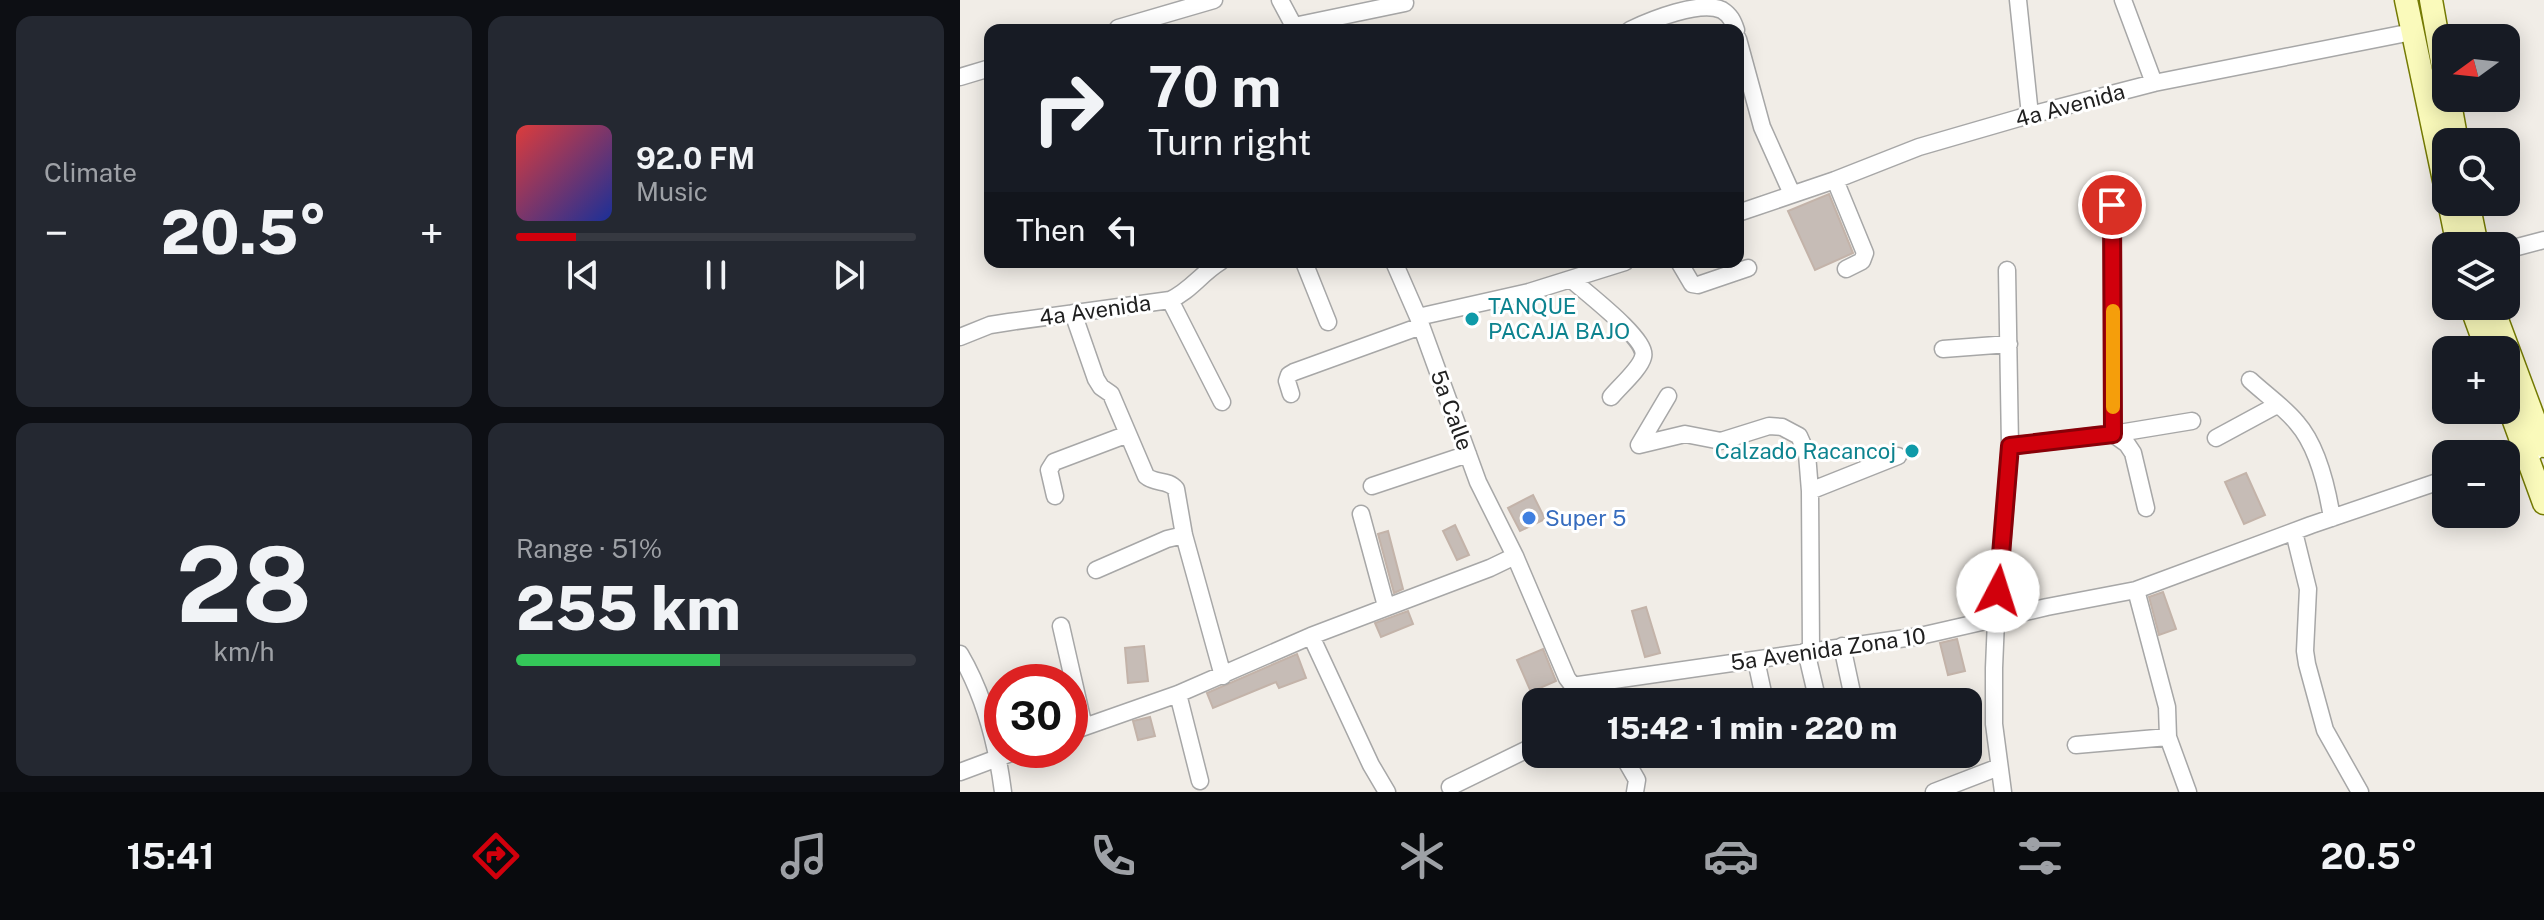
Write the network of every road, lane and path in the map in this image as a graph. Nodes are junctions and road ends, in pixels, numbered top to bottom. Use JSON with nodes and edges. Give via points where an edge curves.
{"nodes":[{"id":1,"x":1214,"y":0,"type":"edge"},
{"id":2,"x":1280,"y":0,"type":"edge"},
{"id":3,"x":2018,"y":0,"type":"edge"},
{"id":4,"x":2123,"y":0,"type":"edge"},
{"id":5,"x":2406,"y":0,"type":"edge"},
{"id":6,"x":2431,"y":0,"type":"edge"},
{"id":7,"x":1405,"y":3,"type":"dead end"},
{"id":8,"x":1132,"y":24,"type":"edge"},
{"id":9,"x":1293,"y":24,"type":"edge"},
{"id":10,"x":1313,"y":24,"type":"edge"},
{"id":11,"x":1643,"y":24,"type":"edge"},
{"id":12,"x":1734,"y":24,"type":"edge"},
{"id":13,"x":2435,"y":24,"type":"edge"},
{"id":14,"x":2412,"y":32,"type":"junction"},
{"id":15,"x":984,"y":70,"type":"edge"},
{"id":16,"x":960,"y":77,"type":"edge"},
{"id":17,"x":1744,"y":77,"type":"edge"},
{"id":18,"x":2154,"y":83,"type":"junction"},
{"id":19,"x":2030,"y":115,"type":"junction"},
{"id":20,"x":2441,"y":128,"type":"edge"},
{"id":21,"x":1835,"y":180,"type":"junction"},
{"id":22,"x":1792,"y":194,"type":"junction"},
{"id":23,"x":2112,"y":205,"type":"dead end"},
{"id":24,"x":1744,"y":211,"type":"edge"},
{"id":25,"x":2544,"y":240,"type":"edge"},
{"id":26,"x":2520,"y":246,"type":"edge"},
{"id":27,"x":1211,"y":268,"type":"edge"},
{"id":28,"x":1306,"y":268,"type":"edge"},
{"id":29,"x":1397,"y":268,"type":"edge"},
{"id":30,"x":1607,"y":268,"type":"edge"},
{"id":31,"x":1683,"y":268,"type":"edge"},
{"id":32,"x":1748,"y":268,"type":"dead end"},
{"id":33,"x":1846,"y":269,"type":"dead end"},
{"id":34,"x":2007,"y":270,"type":"dead end"},
{"id":35,"x":1572,"y":280,"type":"junction"},
{"id":36,"x":1170,"y":300,"type":"junction"},
{"id":37,"x":1073,"y":313,"type":"junction"},
{"id":38,"x":2496,"y":320,"type":"edge"},
{"id":39,"x":1328,"y":322,"type":"dead end"},
{"id":40,"x":1420,"y":322,"type":"junction"},
{"id":41,"x":960,"y":337,"type":"edge"},
{"id":42,"x":2009,"y":344,"type":"junction"},
{"id":43,"x":1943,"y":349,"type":"dead end"},
{"id":44,"x":2250,"y":380,"type":"dead end"},
{"id":45,"x":1291,"y":394,"type":"dead end"},
{"id":46,"x":1668,"y":396,"type":"dead end"},
{"id":47,"x":1611,"y":397,"type":"dead end"},
{"id":48,"x":1222,"y":402,"type":"dead end"},
{"id":49,"x":2277,"y":405,"type":"junction"},
{"id":50,"x":2192,"y":421,"type":"dead end"},
{"id":51,"x":2517,"y":424,"type":"edge"},
{"id":52,"x":1128,"y":434,"type":"junction"},
{"id":53,"x":2113,"y":434,"type":"junction"},
{"id":54,"x":2216,"y":438,"type":"dead end"},
{"id":55,"x":2010,"y":446,"type":"junction"},
{"id":56,"x":2530,"y":453,"type":"edge"},
{"id":57,"x":1468,"y":454,"type":"junction"},
{"id":58,"x":1898,"y":456,"type":"dead end"},
{"id":59,"x":2432,"y":484,"type":"edge"},
{"id":60,"x":1372,"y":486,"type":"dead end"},
{"id":61,"x":1810,"y":491,"type":"junction"},
{"id":62,"x":1055,"y":496,"type":"dead end"},
{"id":63,"x":2544,"y":503,"type":"edge"},
{"id":64,"x":2146,"y":508,"type":"dead end"},
{"id":65,"x":1361,"y":514,"type":"dead end"},
{"id":66,"x":2332,"y":518,"type":"junction"},
{"id":67,"x":2294,"y":532,"type":"junction"},
{"id":68,"x":1184,"y":535,"type":"junction"},
{"id":69,"x":1515,"y":556,"type":"junction"},
{"id":70,"x":1096,"y":570,"type":"dead end"},
{"id":71,"x":2136,"y":590,"type":"junction"},
{"id":72,"x":1386,"y":606,"type":"junction"},
{"id":73,"x":1996,"y":620,"type":"junction"},
{"id":74,"x":1061,"y":626,"type":"dead end"},
{"id":75,"x":1311,"y":636,"type":"junction"},
{"id":76,"x":1842,"y":646,"type":"junction"},
{"id":77,"x":1809,"y":651,"type":"junction"},
{"id":78,"x":960,"y":654,"type":"edge"},
{"id":79,"x":1756,"y":660,"type":"junction"},
{"id":80,"x":1067,"y":664,"type":"edge"},
{"id":81,"x":1223,"y":676,"type":"junction"},
{"id":82,"x":1572,"y":686,"type":"joint"},
{"id":83,"x":1762,"y":688,"type":"edge"},
{"id":84,"x":1816,"y":688,"type":"edge"},
{"id":85,"x":1851,"y":688,"type":"edge"},
{"id":86,"x":1178,"y":694,"type":"junction"},
{"id":87,"x":984,"y":714,"type":"edge"},
{"id":88,"x":1088,"y":726,"type":"edge"},
{"id":89,"x":2168,"y":737,"type":"junction"},
{"id":90,"x":2076,"y":745,"type":"dead end"},
{"id":91,"x":1522,"y":754,"type":"edge"},
{"id":92,"x":984,"y":763,"type":"edge"},
{"id":93,"x":1999,"y":767,"type":"junction"},
{"id":94,"x":1000,"y":768,"type":"edge"},
{"id":95,"x":1630,"y":768,"type":"edge"},
{"id":96,"x":960,"y":772,"type":"edge"},
{"id":97,"x":1200,"y":781,"type":"dead end"},
{"id":98,"x":1477,"y":785,"type":"edge"},
{"id":99,"x":1450,"y":787,"type":"dead end"},
{"id":100,"x":1003,"y":792,"type":"edge"},
{"id":101,"x":1387,"y":792,"type":"edge"},
{"id":102,"x":1635,"y":792,"type":"edge"},
{"id":103,"x":1934,"y":792,"type":"edge"},
{"id":104,"x":2003,"y":792,"type":"edge"},
{"id":105,"x":2188,"y":792,"type":"edge"},
{"id":106,"x":2360,"y":792,"type":"edge"}],
"edges":[{"from":1,"to":8,"type":"street"},
{"from":2,"to":9,"type":"street"},
{"from":3,"to":19,"type":"street"},
{"from":4,"to":18,"type":"street"},
{"from":5,"to":14,"type":"street"},
{"from":6,"to":13,"type":"street"},
{"from":7,"to":10,"type":"street"},
{"from":11,"to":12,"type":"street","via":[[1689,9],[1714,8]]},
{"from":14,"to":18,"type":"street","name":"4a Avenida"},
{"from":14,"to":20,"type":"street"},
{"from":15,"to":16,"type":"street"},
{"from":17,"to":22,"type":"street"},
{"from":18,"to":19,"type":"street","name":"4a Avenida"},
{"from":19,"to":21,"type":"street","name":"4a Avenida","via":[[1919,147]]},
{"from":21,"to":22,"type":"street","name":"4a Avenida"},
{"from":21,"to":33,"type":"street","via":[[1865,253],[1862,261]]},
{"from":22,"to":24,"type":"street","name":"4a Avenida"},
{"from":23,"to":53,"type":"street"},
{"from":25,"to":26,"type":"street"},
{"from":27,"to":36,"type":"street","name":"4a Avenida"},
{"from":28,"to":39,"type":"street"},
{"from":29,"to":40,"type":"street","name":"5a Calle"},
{"from":30,"to":35,"type":"street"},
{"from":31,"to":32,"type":"street","via":[[1698,285]]},
{"from":34,"to":42,"type":"street"},
{"from":35,"to":40,"type":"street"},
{"from":35,"to":47,"type":"street","via":[[1643,348],[1643,360]]},
{"from":36,"to":37,"type":"street","name":"4a Avenida"},
{"from":36,"to":48,"type":"street"},
{"from":37,"to":41,"type":"street","name":"4a Avenida","via":[[990,325]]},
{"from":37,"to":52,"type":"street","via":[[1096,379],[1111,394]]},
{"from":38,"to":56,"type":"street"},
{"from":40,"to":45,"type":"street","via":[[1294,372],[1287,381]]},
{"from":40,"to":57,"type":"street","name":"5a Calle"},
{"from":42,"to":43,"type":"street"},
{"from":42,"to":55,"type":"street"},
{"from":44,"to":49,"type":"street"},
{"from":46,"to":61,"type":"street","via":[[1639,445],[1685,434],[1721,441],[1763,427],[1782,427],[1804,443]]},
{"from":49,"to":54,"type":"street"},
{"from":49,"to":66,"type":"street","via":[[2307,437]]},
{"from":50,"to":53,"type":"street"},
{"from":51,"to":56,"type":"street"},
{"from":52,"to":62,"type":"street","via":[[1054,462],[1049,470]]},
{"from":52,"to":68,"type":"street","via":[[1146,476],[1176,489]]},
{"from":53,"to":55,"type":"street"},
{"from":53,"to":64,"type":"street","via":[[2133,453]]},
{"from":55,"to":73,"type":"street"},
{"from":56,"to":63,"type":"street"},
{"from":57,"to":60,"type":"street"},
{"from":57,"to":69,"type":"street","name":"5a Calle"},
{"from":58,"to":61,"type":"street"},
{"from":59,"to":66,"type":"street","name":"5a Avenida Zona 10"},
{"from":61,"to":77,"type":"street"},
{"from":65,"to":72,"type":"street"},
{"from":66,"to":67,"type":"street","name":"5a Avenida Zona 10"},
{"from":67,"to":71,"type":"street","name":"5a Avenida Zona 10"},
{"from":67,"to":106,"type":"street","via":[[2308,589],[2307,664],[2325,730]]},
{"from":68,"to":70,"type":"street"},
{"from":68,"to":81,"type":"street"},
{"from":69,"to":72,"type":"street"},
{"from":69,"to":82,"type":"street","name":"5a Calle"},
{"from":71,"to":73,"type":"street","name":"5a Avenida Zona 10"},
{"from":71,"to":89,"type":"street","via":[[2167,707]]},
{"from":72,"to":75,"type":"street"},
{"from":73,"to":76,"type":"street","name":"5a Avenida Zona 10"},
{"from":73,"to":93,"type":"street","via":[[1994,724]]},
{"from":74,"to":80,"type":"street"},
{"from":75,"to":81,"type":"street"},
{"from":75,"to":101,"type":"street"},
{"from":76,"to":77,"type":"street","name":"5a Avenida Zona 10"},
{"from":76,"to":85,"type":"street"},
{"from":77,"to":79,"type":"street","name":"5a Avenida Zona 10"},
{"from":77,"to":84,"type":"street"},
{"from":78,"to":87,"type":"street"},
{"from":79,"to":82,"type":"street","name":"5a Avenida Zona 10"},
{"from":79,"to":83,"type":"street"},
{"from":81,"to":86,"type":"street"},
{"from":86,"to":88,"type":"street"},
{"from":86,"to":97,"type":"street"},
{"from":89,"to":90,"type":"street"},
{"from":89,"to":105,"type":"street"},
{"from":91,"to":98,"type":"street"},
{"from":92,"to":96,"type":"street"},
{"from":93,"to":103,"type":"street"},
{"from":93,"to":104,"type":"street"},
{"from":94,"to":100,"type":"street"},
{"from":95,"to":102,"type":"street","via":[[1637,780]]},
{"from":98,"to":99,"type":"street"}]}
